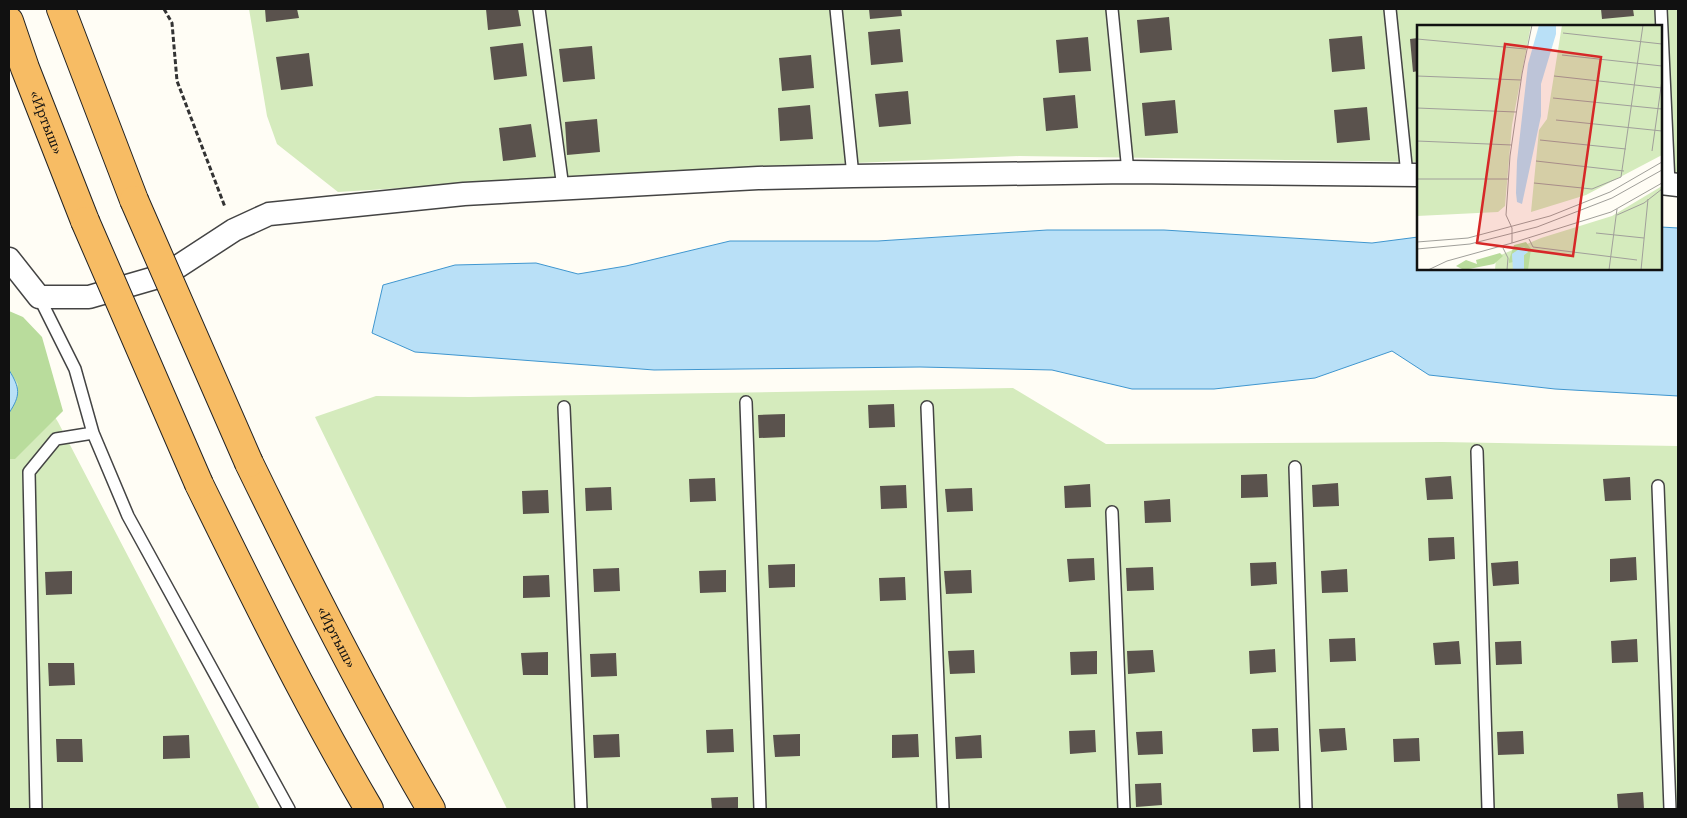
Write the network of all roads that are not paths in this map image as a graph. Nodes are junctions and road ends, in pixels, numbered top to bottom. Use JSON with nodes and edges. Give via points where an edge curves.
{"nodes":[{"id":1,"x":61,"y":9,"type":"edge"},
{"id":2,"x":539,"y":9,"type":"edge"},
{"id":3,"x":836,"y":9,"type":"edge"},
{"id":4,"x":1112,"y":9,"type":"edge"},
{"id":5,"x":1390,"y":9,"type":"edge"},
{"id":6,"x":1661,"y":9,"type":"edge"},
{"id":7,"x":9,"y":21,"type":"edge"},
{"id":8,"x":1662,"y":25,"type":"edge"},
{"id":9,"x":1662,"y":31,"type":"edge"},
{"id":10,"x":1128,"y":172,"type":"junction"},
{"id":11,"x":1412,"y":175,"type":"edge"},
{"id":12,"x":853,"y":176,"type":"junction"},
{"id":13,"x":1669,"y":184,"type":"edge"},
{"id":14,"x":563,"y":188,"type":"junction"},
{"id":15,"x":9,"y":260,"type":"edge"},
{"id":16,"x":39,"y":296,"type":"junction"},
{"id":17,"x":746,"y":402,"type":"dead end"},
{"id":18,"x":564,"y":406,"type":"dead end"},
{"id":19,"x":927,"y":407,"type":"dead end"},
{"id":20,"x":94,"y":433,"type":"junction"},
{"id":21,"x":1477,"y":451,"type":"dead end"},
{"id":22,"x":1295,"y":467,"type":"dead end"},
{"id":23,"x":1658,"y":486,"type":"dead end"},
{"id":24,"x":1112,"y":512,"type":"dead end"},
{"id":25,"x":36,"y":809,"type":"edge"},
{"id":26,"x":289,"y":809,"type":"edge"},
{"id":27,"x":369,"y":809,"type":"edge"},
{"id":28,"x":431,"y":809,"type":"edge"},
{"id":29,"x":581,"y":809,"type":"edge"},
{"id":30,"x":760,"y":809,"type":"edge"},
{"id":31,"x":943,"y":809,"type":"edge"},
{"id":32,"x":1124,"y":809,"type":"edge"},
{"id":33,"x":1306,"y":809,"type":"edge"},
{"id":34,"x":1488,"y":809,"type":"edge"},
{"id":35,"x":1670,"y":809,"type":"edge"}],
"edges":[{"from":1,"to":28,"type":"highway","name":"«Иртыш»","bridge":true,"via":[[134,200],[249,463],[305,579]]},
{"from":2,"to":14,"type":"lane"},
{"from":3,"to":12,"type":"lane"},
{"from":4,"to":10,"type":"lane"},
{"from":5,"to":11,"type":"lane"},
{"from":6,"to":8,"type":"lane"},
{"from":7,"to":27,"type":"highway","name":"«Иртыш»","bridge":true,"via":[[84,221],[199,484],[258,604]]},
{"from":9,"to":13,"type":"lane"},
{"from":10,"to":11,"type":"street"},
{"from":10,"to":12,"type":"street"},
{"from":12,"to":14,"type":"street"},
{"from":14,"to":16,"type":"street","via":[[464,194],[269,214],[234,230],[165,275],[89,297]]},
{"from":15,"to":16,"type":"street"},
{"from":16,"to":20,"type":"lane","via":[[75,369]]},
{"from":17,"to":30,"type":"lane"},
{"from":18,"to":29,"type":"lane"},
{"from":19,"to":31,"type":"lane"},
{"from":20,"to":25,"type":"lane","via":[[56,438],[29,472]]},
{"from":20,"to":26,"type":"lane","via":[[128,516]]},
{"from":21,"to":34,"type":"lane"},
{"from":22,"to":33,"type":"lane"},
{"from":23,"to":35,"type":"lane"},
{"from":24,"to":32,"type":"lane"}]}
